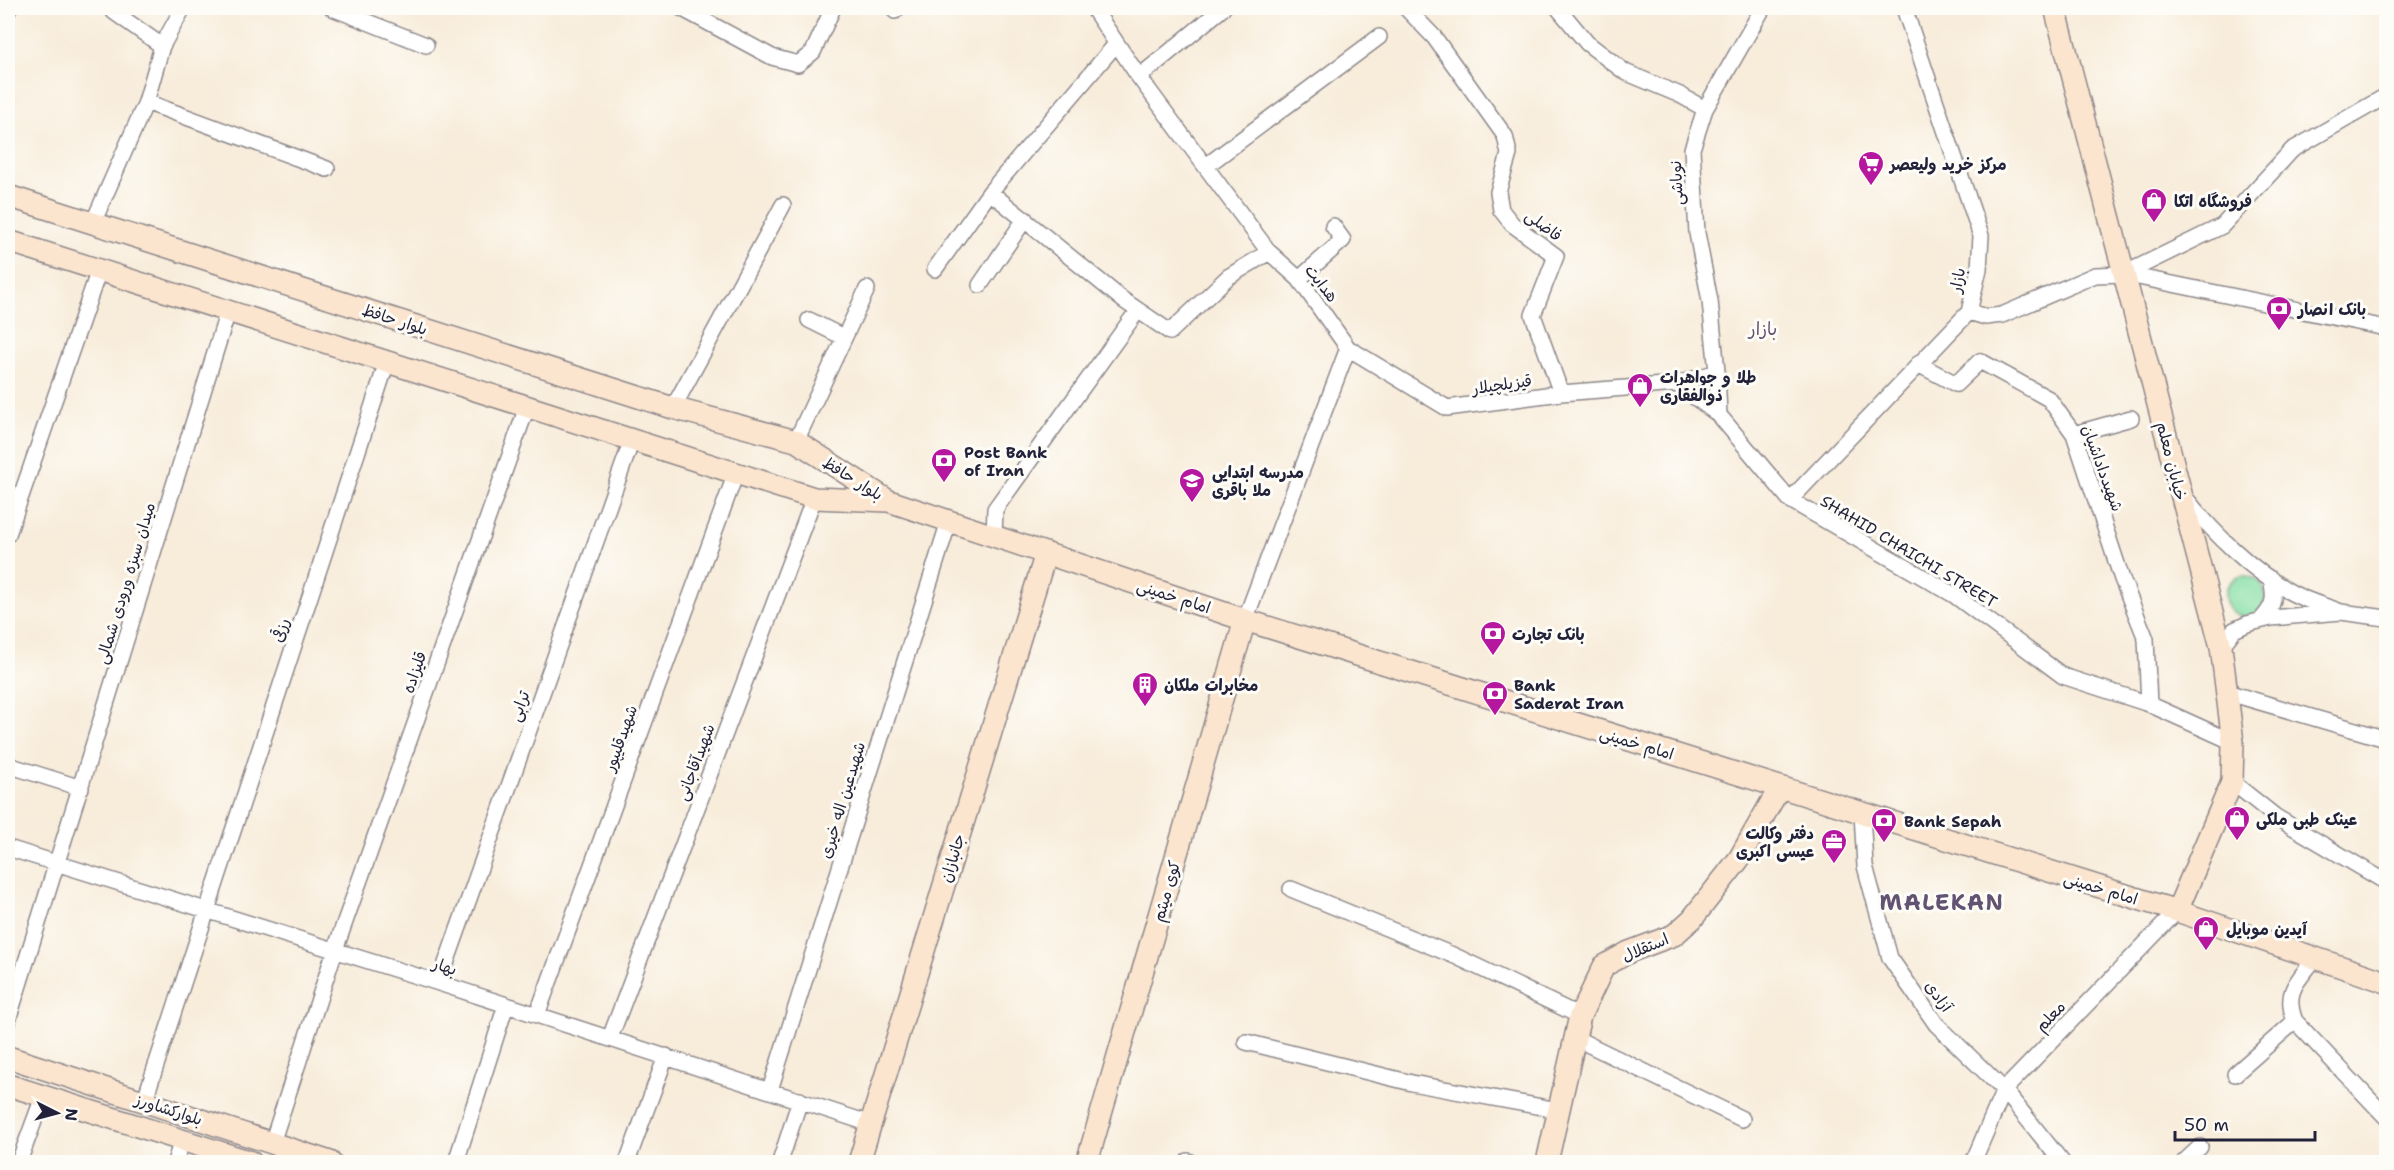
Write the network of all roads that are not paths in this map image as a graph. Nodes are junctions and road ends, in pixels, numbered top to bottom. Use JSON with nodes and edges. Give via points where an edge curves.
{"nodes":[{"id":1,"x":113,"y":8,"type":"edge"},
{"id":2,"x":183,"y":8,"type":"edge"},
{"id":3,"x":332,"y":8,"type":"edge"},
{"id":4,"x":681,"y":8,"type":"edge"},
{"id":5,"x":833,"y":8,"type":"edge"},
{"id":6,"x":1093,"y":8,"type":"edge"},
{"id":7,"x":1224,"y":8,"type":"edge"},
{"id":8,"x":1406,"y":8,"type":"edge"},
{"id":9,"x":1558,"y":8,"type":"edge"},
{"id":10,"x":1763,"y":8,"type":"edge"},
{"id":11,"x":1904,"y":8,"type":"edge"},
{"id":12,"x":2055,"y":8,"type":"edge"},
{"id":13,"x":1379,"y":37,"type":"dead end"},
{"id":14,"x":1116,"y":44,"type":"junction"},
{"id":15,"x":426,"y":45,"type":"dead end"},
{"id":16,"x":162,"y":46,"type":"junction"},
{"id":17,"x":1139,"y":76,"type":"junction"},
{"id":18,"x":2386,"y":96,"type":"edge"},
{"id":19,"x":146,"y":102,"type":"junction"},
{"id":20,"x":1706,"y":109,"type":"junction"},
{"id":21,"x":1206,"y":166,"type":"junction"},
{"id":22,"x":327,"y":169,"type":"dead end"},
{"id":23,"x":990,"y":192,"type":"junction"},
{"id":24,"x":8,"y":196,"type":"edge"},
{"id":25,"x":783,"y":205,"type":"dead end"},
{"id":26,"x":1025,"y":219,"type":"junction"},
{"id":27,"x":93,"y":223,"type":"junction"},
{"id":28,"x":1333,"y":226,"type":"dead end"},
{"id":29,"x":8,"y":241,"type":"edge"},
{"id":30,"x":1269,"y":252,"type":"junction"},
{"id":31,"x":935,"y":269,"type":"dead end"},
{"id":32,"x":99,"y":270,"type":"junction"},
{"id":33,"x":2124,"y":274,"type":"junction"},
{"id":34,"x":1299,"y":279,"type":"junction"},
{"id":35,"x":980,"y":285,"type":"dead end"},
{"id":36,"x":867,"y":289,"type":"dead end"},
{"id":37,"x":1138,"y":310,"type":"junction"},
{"id":38,"x":228,"y":311,"type":"junction"},
{"id":39,"x":1969,"y":312,"type":"junction"},
{"id":40,"x":809,"y":320,"type":"dead end"},
{"id":41,"x":2386,"y":328,"type":"edge"},
{"id":42,"x":843,"y":337,"type":"junction"},
{"id":43,"x":1348,"y":348,"type":"junction"},
{"id":44,"x":387,"y":362,"type":"junction"},
{"id":45,"x":1918,"y":364,"type":"junction"},
{"id":46,"x":1717,"y":372,"type":"junction"},
{"id":47,"x":1677,"y":384,"type":"junction"},
{"id":48,"x":1561,"y":393,"type":"junction"},
{"id":49,"x":527,"y":407,"type":"junction"},
{"id":50,"x":674,"y":408,"type":"junction"},
{"id":51,"x":1719,"y":415,"type":"junction"},
{"id":52,"x":2131,"y":418,"type":"dead end"},
{"id":53,"x":2074,"y":434,"type":"junction"},
{"id":54,"x":632,"y":440,"type":"junction"},
{"id":55,"x":796,"y":441,"type":"junction"},
{"id":56,"x":736,"y":473,"type":"junction"},
{"id":57,"x":2179,"y":490,"type":"junction"},
{"id":58,"x":814,"y":498,"type":"junction"},
{"id":59,"x":1790,"y":500,"type":"junction"},
{"id":60,"x":889,"y":501,"type":"junction"},
{"id":61,"x":949,"y":521,"type":"junction"},
{"id":62,"x":8,"y":534,"type":"edge"},
{"id":63,"x":994,"y":536,"type":"junction"},
{"id":64,"x":1046,"y":553,"type":"junction"},
{"id":65,"x":2271,"y":579,"type":"junction"},
{"id":66,"x":2341,"y":612,"type":"junction"},
{"id":67,"x":2386,"y":618,"type":"edge"},
{"id":68,"x":1245,"y":620,"type":"junction"},
{"id":69,"x":2262,"y":621,"type":"junction"},
{"id":70,"x":2220,"y":647,"type":"junction"},
{"id":71,"x":2226,"y":692,"type":"junction"},
{"id":72,"x":2149,"y":704,"type":"junction"},
{"id":73,"x":2386,"y":740,"type":"edge"},
{"id":74,"x":2233,"y":742,"type":"junction"},
{"id":75,"x":8,"y":765,"type":"edge"},
{"id":76,"x":2232,"y":782,"type":"junction"},
{"id":77,"x":1780,"y":787,"type":"junction"},
{"id":78,"x":81,"y":788,"type":"junction"},
{"id":79,"x":1862,"y":813,"type":"junction"},
{"id":80,"x":8,"y":848,"type":"edge"},
{"id":81,"x":57,"y":865,"type":"junction"},
{"id":82,"x":2386,"y":882,"type":"edge"},
{"id":83,"x":1291,"y":889,"type":"dead end"},
{"id":84,"x":207,"y":909,"type":"junction"},
{"id":85,"x":2177,"y":911,"type":"junction"},
{"id":86,"x":335,"y":950,"type":"junction"},
{"id":87,"x":2316,"y":957,"type":"junction"},
{"id":88,"x":2386,"y":982,"type":"edge"},
{"id":89,"x":439,"y":983,"type":"junction"},
{"id":90,"x":506,"y":1005,"type":"junction"},
{"id":91,"x":537,"y":1015,"type":"junction"},
{"id":92,"x":1580,"y":1016,"type":"junction"},
{"id":93,"x":8,"y":1020,"type":"edge"},
{"id":94,"x":2295,"y":1021,"type":"junction"},
{"id":95,"x":610,"y":1038,"type":"junction"},
{"id":96,"x":1575,"y":1038,"type":"junction"},
{"id":97,"x":1246,"y":1042,"type":"dead end"},
{"id":98,"x":666,"y":1056,"type":"junction"},
{"id":99,"x":8,"y":1057,"type":"edge"},
{"id":100,"x":2235,"y":1074,"type":"dead end"},
{"id":101,"x":8,"y":1085,"type":"edge"},
{"id":102,"x":770,"y":1090,"type":"junction"},
{"id":103,"x":2004,"y":1090,"type":"junction"},
{"id":104,"x":43,"y":1097,"type":"junction"},
{"id":105,"x":800,"y":1100,"type":"junction"},
{"id":106,"x":144,"y":1102,"type":"junction"},
{"id":107,"x":1558,"y":1110,"type":"junction"},
{"id":108,"x":2386,"y":1117,"type":"edge"},
{"id":109,"x":1742,"y":1119,"type":"dead end"},
{"id":110,"x":871,"y":1124,"type":"junction"},
{"id":111,"x":182,"y":1140,"type":"junction"},
{"id":112,"x":272,"y":1143,"type":"junction"},
{"id":113,"x":2200,"y":1148,"type":"dead end"},
{"id":114,"x":19,"y":1162,"type":"edge"},
{"id":115,"x":175,"y":1162,"type":"edge"},
{"id":116,"x":251,"y":1162,"type":"edge"},
{"id":117,"x":330,"y":1162,"type":"edge"},
{"id":118,"x":456,"y":1162,"type":"edge"},
{"id":119,"x":627,"y":1162,"type":"edge"},
{"id":120,"x":780,"y":1162,"type":"edge"},
{"id":121,"x":859,"y":1162,"type":"edge"},
{"id":122,"x":1087,"y":1162,"type":"edge"},
{"id":123,"x":1547,"y":1162,"type":"edge"},
{"id":124,"x":1964,"y":1162,"type":"edge"},
{"id":125,"x":1973,"y":1162,"type":"edge"},
{"id":126,"x":2062,"y":1162,"type":"edge"},
{"id":127,"x":2184,"y":1162,"type":"edge"}],
"edges":[{"from":1,"to":16,"type":"street"},
{"from":2,"to":16,"type":"street"},
{"from":3,"to":15,"type":"street"},
{"from":4,"to":5,"type":"street","via":[[772,57],[798,64],[813,52]]},
{"from":6,"to":14,"type":"street","name":"هدایت"},
{"from":7,"to":17,"type":"street"},
{"from":8,"to":48,"type":"street","name":"فاضلی","via":[[1434,37],[1505,136],[1509,154],[1498,192],[1501,210],[1512,224],[1556,256],[1533,315]]},
{"from":9,"to":20,"type":"street","via":[[1587,43],[1625,72]]},
{"from":10,"to":20,"type":"street","name":"نوباشی"},
{"from":11,"to":39,"type":"street","name":"بازار","via":[[1981,236]]},
{"from":12,"to":33,"type":"main road","name":"خیابان معلم"},
{"from":13,"to":21,"type":"street"},
{"from":14,"to":17,"type":"street","name":"هدایت"},
{"from":14,"to":23,"type":"street"},
{"from":16,"to":19,"type":"street"},
{"from":17,"to":21,"type":"street","name":"هدایت"},
{"from":18,"to":33,"type":"street","via":[[2292,150],[2222,226]]},
{"from":19,"to":22,"type":"street"},
{"from":19,"to":27,"type":"street"},
{"from":20,"to":46,"type":"street","name":"نوباشی","via":[[1692,149],[1696,233],[1710,301]]},
{"from":21,"to":30,"type":"street","name":"هدایت"},
{"from":23,"to":26,"type":"street"},
{"from":23,"to":31,"type":"street"},
{"from":24,"to":27,"type":"main road","name":"بلوار حافظ"},
{"from":25,"to":50,"type":"street"},
{"from":26,"to":35,"type":"street"},
{"from":26,"to":37,"type":"street"},
{"from":27,"to":50,"type":"main road","name":"بلوار حافظ"},
{"from":28,"to":34,"type":"street","via":[[1343,240]]},
{"from":29,"to":32,"type":"main road","name":"بلوار حافظ"},
{"from":30,"to":34,"type":"street","name":"هدایت"},
{"from":30,"to":37,"type":"street","via":[[1228,277],[1170,332]]},
{"from":32,"to":38,"type":"main road","name":"بلوار حافظ"},
{"from":32,"to":62,"type":"street"},
{"from":33,"to":39,"type":"street","via":[[2095,275],[2002,315],[1986,317]]},
{"from":33,"to":41,"type":"street"},
{"from":33,"to":57,"type":"main road","name":"خیابان معلم"},
{"from":34,"to":43,"type":"street","name":"هدایت"},
{"from":36,"to":42,"type":"street"},
{"from":37,"to":63,"type":"street","via":[[994,509]]},
{"from":38,"to":44,"type":"main road","name":"بلوار حافظ"},
{"from":38,"to":78,"type":"street","name":"میدان سبزه ورودی شمالی"},
{"from":39,"to":45,"type":"street","name":"بازار"},
{"from":40,"to":42,"type":"street"},
{"from":42,"to":55,"type":"street"},
{"from":43,"to":48,"type":"street","name":"قیزیلچیلار","via":[[1448,408]]},
{"from":43,"to":68,"type":"street"},
{"from":44,"to":49,"type":"main road","name":"بلوار حافظ"},
{"from":44,"to":84,"type":"street","name":"رزقی"},
{"from":45,"to":53,"type":"street","name":"شهیدداداشیان","via":[[1956,384],[1980,361],[2049,399]]},
{"from":45,"to":59,"type":"street","name":"بازار"},
{"from":46,"to":47,"type":"street","name":"قیزیلچیلار"},
{"from":46,"to":51,"type":"street","name":"نوباشی"},
{"from":47,"to":48,"type":"street","name":"قیزیلچیلار"},
{"from":47,"to":51,"type":"street"},
{"from":49,"to":54,"type":"main road","name":"بلوار حافظ"},
{"from":49,"to":86,"type":"street","name":"قلیزاده"},
{"from":50,"to":55,"type":"main road","name":"بلوار حافظ"},
{"from":51,"to":59,"type":"street"},
{"from":52,"to":53,"type":"street"},
{"from":53,"to":72,"type":"street","name":"شهیدداداشیان","via":[[2146,639]]},
{"from":54,"to":56,"type":"main road","name":"بلوار حافظ"},
{"from":54,"to":89,"type":"street","name":"ترابی"},
{"from":55,"to":60,"type":"main road","name":"بلوار حافظ"},
{"from":56,"to":58,"type":"main road","name":"بلوار حافظ"},
{"from":56,"to":91,"type":"street","name":"شهیدقلیپور"},
{"from":57,"to":65,"type":"street","via":[[2211,528]]},
{"from":57,"to":70,"type":"main road","name":"خیابان معلم"},
{"from":58,"to":60,"type":"main road","name":"بلوار حافظ"},
{"from":58,"to":95,"type":"street","name":"شهیدآقاجانی"},
{"from":59,"to":72,"type":"street","name":"SHAHID CHAICHI STREET","via":[[1954,596],[2063,676]]},
{"from":60,"to":61,"type":"main road","name":"امام خمینی"},
{"from":61,"to":63,"type":"main road","name":"امام خمینی"},
{"from":61,"to":102,"type":"street","name":"شهیدعین اله خیری"},
{"from":63,"to":64,"type":"main road","name":"امام خمینی"},
{"from":64,"to":68,"type":"main road","name":"امام خمینی"},
{"from":64,"to":110,"type":"main road","name":"جانبازان"},
{"from":65,"to":66,"type":"street","via":[[2293,594]]},
{"from":65,"to":69,"type":"street","via":[[2271,609]]},
{"from":66,"to":67,"type":"street"},
{"from":66,"to":69,"type":"street"},
{"from":68,"to":77,"type":"main road","name":"امام خمینی"},
{"from":68,"to":122,"type":"main road","name":"کوی میثم"},
{"from":69,"to":70,"type":"street","via":[[2234,630]]},
{"from":70,"to":71,"type":"main road","name":"خیابان معلم"},
{"from":71,"to":73,"type":"street"},
{"from":71,"to":74,"type":"main road","name":"خیابان معلم"},
{"from":72,"to":74,"type":"street","name":"SHAHID CHAICHI STREET"},
{"from":74,"to":76,"type":"main road","name":"خیابان معلم"},
{"from":75,"to":78,"type":"street"},
{"from":76,"to":82,"type":"street","via":[[2277,817]]},
{"from":76,"to":85,"type":"main road","name":"خیابان معلم"},
{"from":77,"to":79,"type":"main road","name":"امام خمینی"},
{"from":77,"to":92,"type":"main road","name":"استقلال","via":[[1739,859],[1692,919],[1674,935],[1604,966]]},
{"from":78,"to":81,"type":"street","name":"میدان سبزه ورودی شمالی"},
{"from":79,"to":85,"type":"main road","name":"امام خمینی"},
{"from":79,"to":103,"type":"street","name":"آزادی","via":[[1865,866],[1890,958],[1936,1024]]},
{"from":80,"to":81,"type":"street","name":"بهار"},
{"from":81,"to":84,"type":"street","name":"بهار"},
{"from":81,"to":93,"type":"street","name":"میدان سبزه ورودی شمالی"},
{"from":83,"to":92,"type":"street","via":[[1455,956]]},
{"from":84,"to":86,"type":"street","name":"بهار"},
{"from":84,"to":106,"type":"street","name":"رزقی"},
{"from":85,"to":87,"type":"main road","name":"امام خمینی"},
{"from":85,"to":103,"type":"street","name":"معلم"},
{"from":86,"to":89,"type":"street","name":"بهار"},
{"from":86,"to":112,"type":"street","name":"قلیزاده"},
{"from":87,"to":88,"type":"main road","name":"امام خمینی"},
{"from":87,"to":94,"type":"street","via":[[2293,988],[2290,1007]]},
{"from":89,"to":90,"type":"street","name":"بهار"},
{"from":90,"to":91,"type":"street","name":"بهار"},
{"from":90,"to":118,"type":"street"},
{"from":91,"to":95,"type":"street","name":"بهار"},
{"from":92,"to":96,"type":"main road","name":"استقلال"},
{"from":94,"to":100,"type":"street"},
{"from":94,"to":108,"type":"street"},
{"from":95,"to":98,"type":"street","name":"بهار"},
{"from":96,"to":107,"type":"main road","name":"استقلال"},
{"from":96,"to":109,"type":"street"},
{"from":97,"to":107,"type":"street","via":[[1412,1083]]},
{"from":98,"to":102,"type":"street","name":"بهار"},
{"from":98,"to":119,"type":"street"},
{"from":99,"to":106,"type":"main road","name":"بلوارکشاورز"},
{"from":101,"to":104,"type":"main road","name":"بلوارکشاورز"},
{"from":102,"to":105,"type":"street","name":"بهار"},
{"from":103,"to":125,"type":"street","name":"معلم"},
{"from":103,"to":126,"type":"street","name":"آزادی"},
{"from":104,"to":111,"type":"main road","name":"بلوارکشاورز"},
{"from":104,"to":114,"type":"street"},
{"from":105,"to":110,"type":"street","name":"بهار"},
{"from":105,"to":120,"type":"street"},
{"from":106,"to":112,"type":"main road","name":"بلوارکشاورز"},
{"from":107,"to":123,"type":"main road","name":"استقلال"},
{"from":110,"to":121,"type":"main road","name":"جانبازان"},
{"from":111,"to":115,"type":"street"},
{"from":111,"to":116,"type":"main road","name":"بلوارکشاورز"},
{"from":112,"to":117,"type":"main road","name":"بلوارکشاورز"},
{"from":113,"to":127,"type":"street"},
{"from":124,"to":125,"type":"street"}]}
